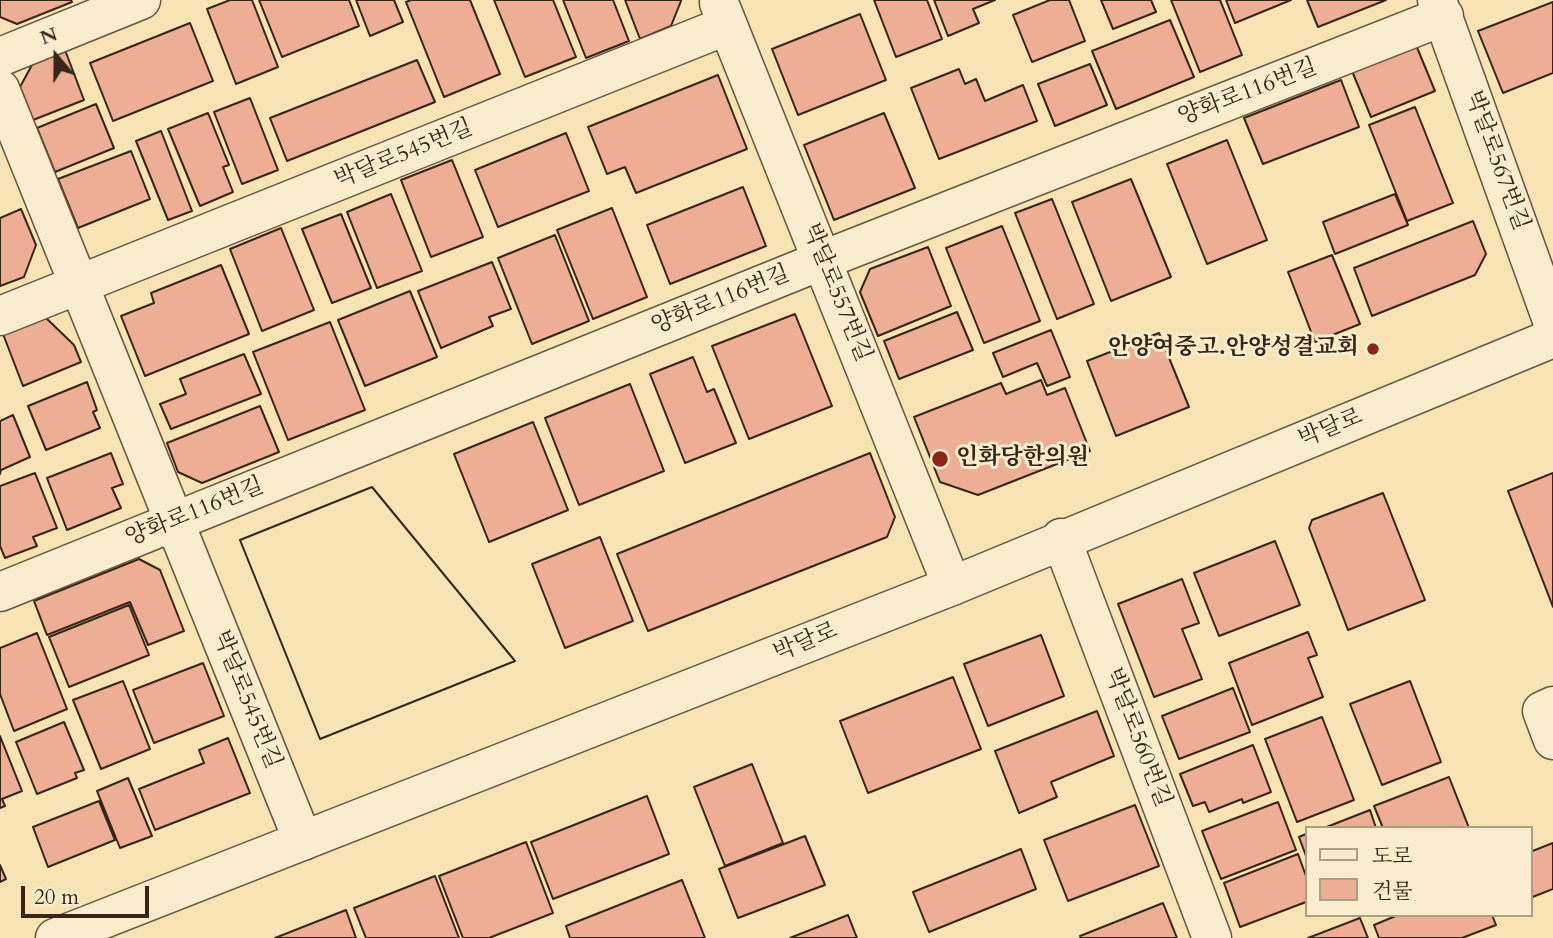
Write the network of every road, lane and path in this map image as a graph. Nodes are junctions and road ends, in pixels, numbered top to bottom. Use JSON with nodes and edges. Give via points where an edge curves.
{"nodes":[{"id":1,"x":141,"y":0,"type":"edge"},
{"id":2,"x":1441,"y":8,"type":"edge"},
{"id":3,"x":723,"y":12,"type":"edge"},
{"id":4,"x":0,"y":57,"type":"edge"},
{"id":5,"x":0,"y":89,"type":"edge"},
{"id":6,"x":823,"y":260,"type":"junction"},
{"id":7,"x":79,"y":285,"type":"junction"},
{"id":8,"x":0,"y":316,"type":"edge"},
{"id":9,"x":1553,"y":323,"type":"edge"},
{"id":10,"x":1553,"y":338,"type":"edge"},
{"id":11,"x":174,"y":522,"type":"junction"},
{"id":12,"x":1061,"y":538,"type":"junction"},
{"id":13,"x":952,"y":586,"type":"junction"},
{"id":14,"x":0,"y":592,"type":"edge"},
{"id":15,"x":1553,"y":706,"type":"edge"},
{"id":16,"x":1553,"y":740,"type":"edge"},
{"id":17,"x":303,"y":841,"type":"junction"},
{"id":18,"x":55,"y":938,"type":"edge"},
{"id":19,"x":1212,"y":938,"type":"edge"}],
"edges":[{"from":1,"to":4,"type":"street"},
{"from":2,"to":6,"type":"street","name":"양화로116번길"},
{"from":2,"to":9,"type":"street","name":"박달로567번길"},
{"from":3,"to":6,"type":"street","name":"박달로557번길"},
{"from":3,"to":7,"type":"street","name":"박달로545번길"},
{"from":5,"to":7,"type":"street","name":"박달로545번길"},
{"from":6,"to":11,"type":"street","name":"양화로116번길"},
{"from":6,"to":13,"type":"street","name":"박달로557번길"},
{"from":7,"to":8,"type":"street"},
{"from":7,"to":11,"type":"street","name":"박달로545번길"},
{"from":10,"to":12,"type":"street","name":"박달로"},
{"from":11,"to":14,"type":"street","name":"양화로116번길"},
{"from":11,"to":17,"type":"street","name":"박달로545번길"},
{"from":12,"to":13,"type":"street","name":"박달로"},
{"from":12,"to":19,"type":"street","name":"박달로560번길"},
{"from":13,"to":17,"type":"street","name":"박달로"},
{"from":15,"to":16,"type":"street","via":[[1542,711]]},
{"from":17,"to":18,"type":"street","name":"박달로"}]}
